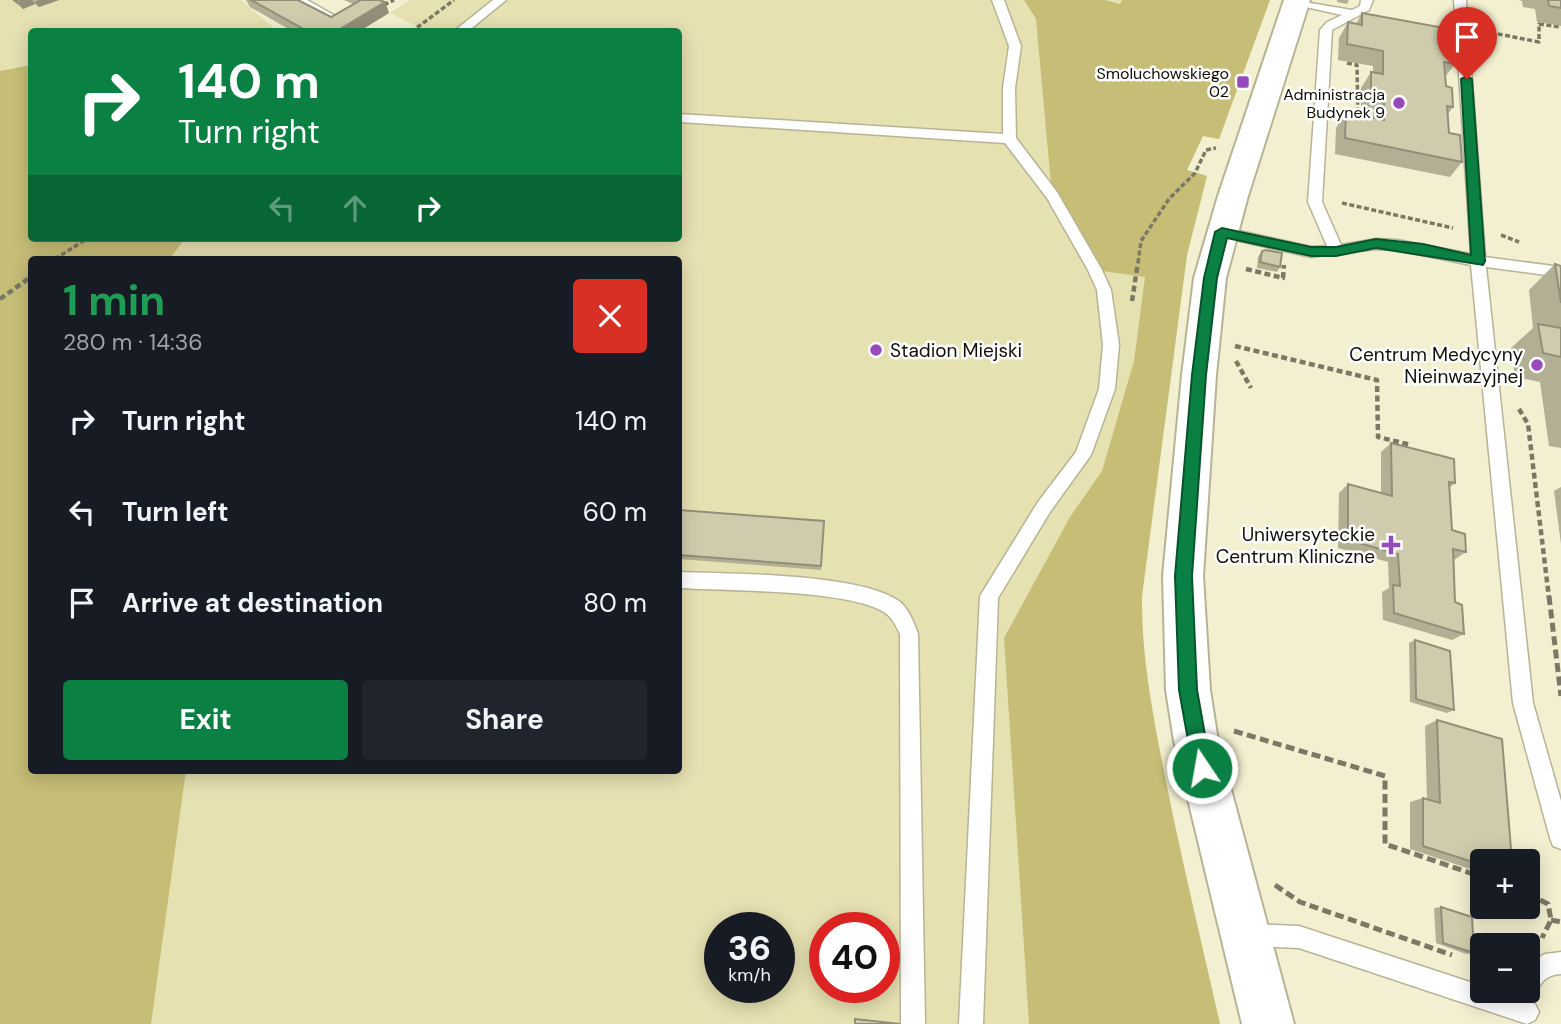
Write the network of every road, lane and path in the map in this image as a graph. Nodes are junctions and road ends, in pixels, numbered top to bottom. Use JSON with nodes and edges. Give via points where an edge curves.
{"nodes":[{"id":1,"x":298,"y":0,"type":"edge"},
{"id":2,"x":394,"y":0,"type":"edge"},
{"id":3,"x":454,"y":0,"type":"edge"},
{"id":4,"x":500,"y":0,"type":"edge"},
{"id":5,"x":998,"y":0,"type":"edge"},
{"id":6,"x":1367,"y":0,"type":"edge"},
{"id":7,"x":1460,"y":0,"type":"edge"},
{"id":8,"x":1296,"y":1,"type":"edge"},
{"id":9,"x":384,"y":5,"type":"edge"},
{"id":10,"x":1362,"y":15,"type":"junction"},
{"id":11,"x":333,"y":18,"type":"edge"},
{"id":12,"x":1561,"y":27,"type":"edge"},
{"id":13,"x":416,"y":28,"type":"edge"},
{"id":14,"x":464,"y":28,"type":"edge"},
{"id":15,"x":1446,"y":29,"type":"edge"},
{"id":16,"x":1480,"y":31,"type":"dead end"},
{"id":17,"x":1463,"y":32,"type":"junction"},
{"id":18,"x":682,"y":118,"type":"edge"},
{"id":19,"x":1009,"y":139,"type":"junction"},
{"id":20,"x":1222,"y":146,"type":"dead end"},
{"id":21,"x":1195,"y":173,"type":"dead end"},
{"id":22,"x":1315,"y":197,"type":"junction"},
{"id":23,"x":1455,"y":229,"type":"dead end"},
{"id":24,"x":1222,"y":232,"type":"junction"},
{"id":25,"x":1496,"y":233,"type":"dead end"},
{"id":26,"x":1512,"y":240,"type":"dead end"},
{"id":27,"x":82,"y":242,"type":"edge"},
{"id":28,"x":1336,"y":251,"type":"junction"},
{"id":29,"x":60,"y":256,"type":"edge"},
{"id":30,"x":1478,"y":261,"type":"junction"},
{"id":31,"x":1284,"y":263,"type":"edge"},
{"id":32,"x":1561,"y":272,"type":"edge"},
{"id":33,"x":28,"y":279,"type":"edge"},
{"id":34,"x":1242,"y":281,"type":"dead end"},
{"id":35,"x":0,"y":299,"type":"edge"},
{"id":36,"x":1236,"y":333,"type":"dead end"},
{"id":37,"x":1235,"y":346,"type":"junction"},
{"id":38,"x":1251,"y":388,"type":"dead end"},
{"id":39,"x":1513,"y":400,"type":"dead end"},
{"id":40,"x":1410,"y":445,"type":"edge"},
{"id":41,"x":682,"y":580,"type":"edge"},
{"id":42,"x":1561,"y":696,"type":"edge"},
{"id":43,"x":1238,"y":732,"type":"dead end"},
{"id":44,"x":1561,"y":838,"type":"edge"},
{"id":45,"x":1470,"y":873,"type":"edge"},
{"id":46,"x":1268,"y":876,"type":"dead end"},
{"id":47,"x":1540,"y":900,"type":"edge"},
{"id":48,"x":1561,"y":922,"type":"edge"},
{"id":49,"x":1244,"y":934,"type":"junction"},
{"id":50,"x":1465,"y":960,"type":"edge"},
{"id":51,"x":1561,"y":963,"type":"edge"},
{"id":52,"x":1540,"y":968,"type":"edge"},
{"id":53,"x":1528,"y":1009,"type":"edge"},
{"id":54,"x":913,"y":1024,"type":"edge"},
{"id":55,"x":971,"y":1024,"type":"edge"},
{"id":56,"x":1268,"y":1024,"type":"edge"}],
"edges":[{"from":1,"to":11,"type":"lane"},
{"from":2,"to":9,"type":"path"},
{"from":3,"to":13,"type":"path"},
{"from":4,"to":14,"type":"lane"},
{"from":5,"to":19,"type":"lane","via":[[1015,46]]},
{"from":6,"to":10,"type":"lane"},
{"from":7,"to":17,"type":"lane"},
{"from":8,"to":10,"type":"lane"},
{"from":8,"to":24,"type":"street"},
{"from":10,"to":22,"type":"lane","via":[[1331,24],[1326,30]]},
{"from":12,"to":16,"type":"path","via":[[1539,24],[1539,42]]},
{"from":15,"to":17,"type":"lane"},
{"from":17,"to":30,"type":"lane"},
{"from":18,"to":19,"type":"lane"},
{"from":19,"to":55,"type":"lane","via":[[1052,195],[1095,270],[1104,290],[1111,345],[1107,389],[1083,455],[1044,507],[989,596]]},
{"from":20,"to":21,"type":"path","via":[[1206,150]]},
{"from":22,"to":23,"type":"path"},
{"from":22,"to":28,"type":"lane"},
{"from":24,"to":28,"type":"lane","via":[[1293,250]]},
{"from":24,"to":49,"type":"street","via":[[1210,278],[1199,375],[1183,576],[1188,690],[1196,741]]},
{"from":25,"to":26,"type":"path"},
{"from":27,"to":29,"type":"path"},
{"from":28,"to":30,"type":"lane","via":[[1398,245]]},
{"from":30,"to":32,"type":"lane"},
{"from":30,"to":44,"type":"lane","via":[[1523,703]]},
{"from":31,"to":34,"type":"path","via":[[1283,278],[1243,268]]},
{"from":33,"to":35,"type":"path"},
{"from":36,"to":37,"type":"path"},
{"from":37,"to":38,"type":"path","via":[[1234,356]]},
{"from":37,"to":40,"type":"path","via":[[1377,380],[1378,437]]},
{"from":39,"to":42,"type":"path","via":[[1528,424]]},
{"from":41,"to":54,"type":"lane","via":[[855,593],[891,606],[902,618],[909,634]]},
{"from":43,"to":45,"type":"path","via":[[1385,776],[1385,844]]},
{"from":46,"to":50,"type":"path","via":[[1282,893],[1300,902]]},
{"from":47,"to":48,"type":"path","via":[[1548,904],[1551,920]]},
{"from":49,"to":53,"type":"lane","via":[[1299,937]]},
{"from":49,"to":56,"type":"street"},
{"from":51,"to":52,"type":"lane"}]}
